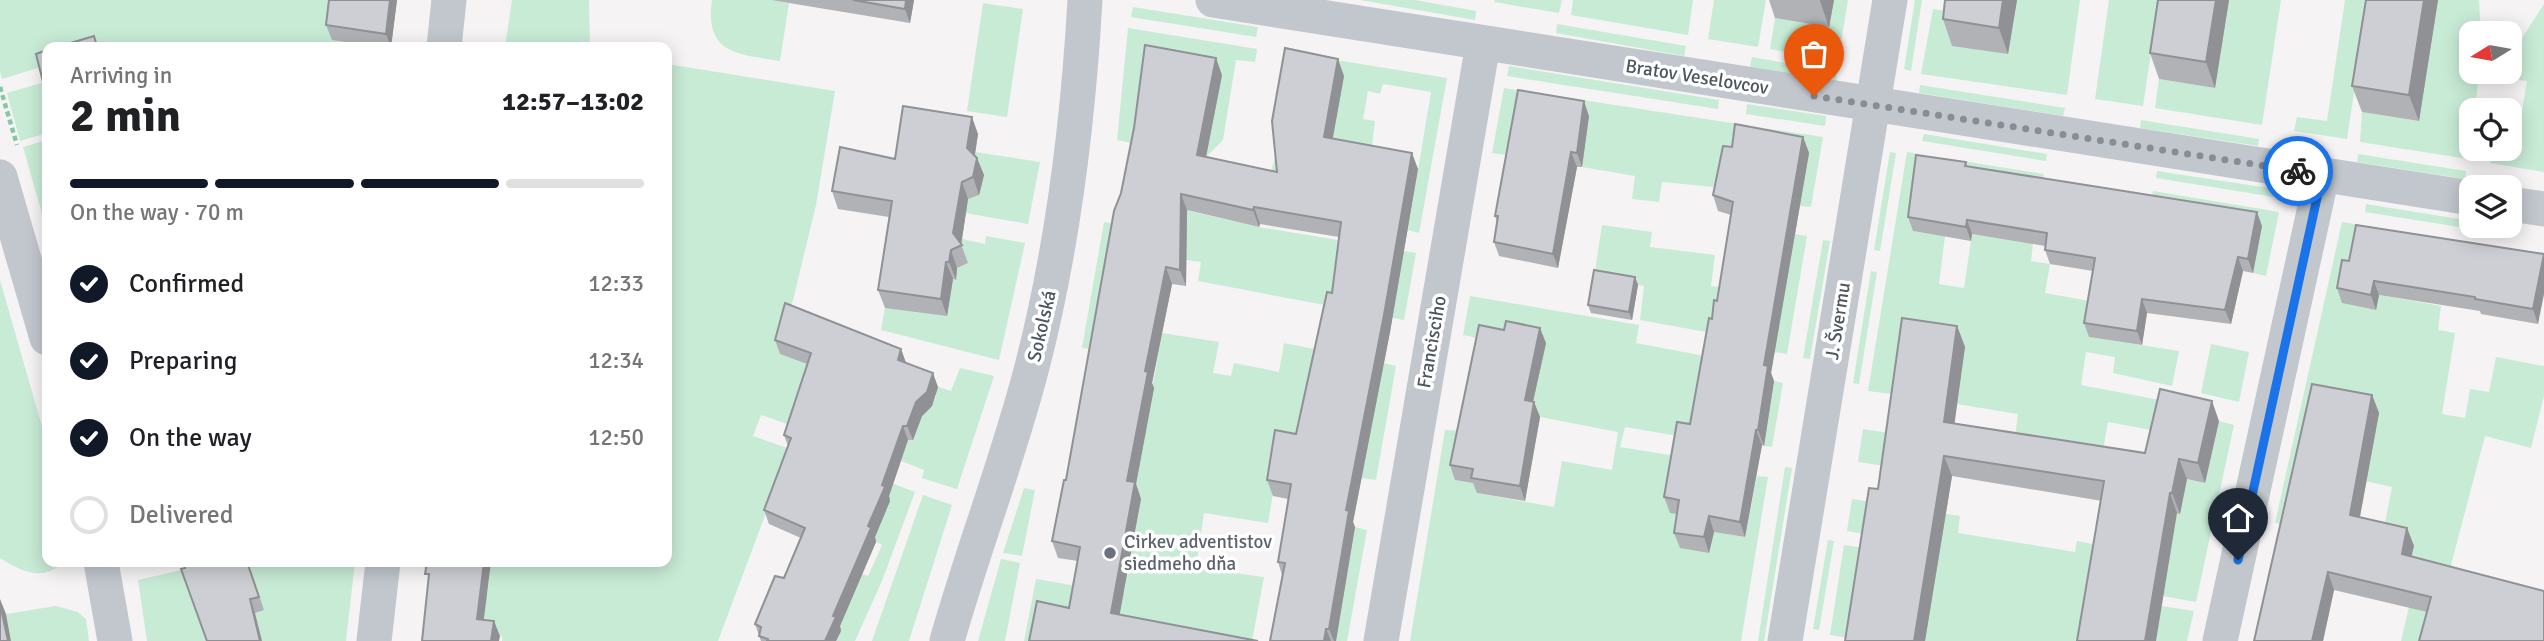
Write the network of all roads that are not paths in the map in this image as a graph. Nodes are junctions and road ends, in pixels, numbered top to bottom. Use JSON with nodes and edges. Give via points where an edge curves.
{"nodes":[{"id":1,"x":449,"y":0,"type":"edge"},
{"id":2,"x":1084,"y":0,"type":"edge"},
{"id":3,"x":1213,"y":0,"type":"edge"},
{"id":4,"x":1890,"y":0,"type":"edge"},
{"id":5,"x":445,"y":42,"type":"edge"},
{"id":6,"x":1483,"y":44,"type":"junction"},
{"id":7,"x":1873,"y":105,"type":"junction"},
{"id":8,"x":2322,"y":175,"type":"junction"},
{"id":9,"x":0,"y":177,"type":"edge"},
{"id":10,"x":2459,"y":196,"type":"edge"},
{"id":11,"x":2522,"y":206,"type":"edge"},
{"id":12,"x":2544,"y":209,"type":"edge"},
{"id":13,"x":42,"y":321,"type":"edge"},
{"id":14,"x":102,"y":567,"type":"edge"},
{"id":15,"x":382,"y":567,"type":"edge"},
{"id":16,"x":115,"y":641,"type":"edge"},
{"id":17,"x":374,"y":641,"type":"edge"},
{"id":18,"x":947,"y":641,"type":"edge"},
{"id":19,"x":1381,"y":641,"type":"edge"},
{"id":20,"x":1785,"y":641,"type":"edge"},
{"id":21,"x":2220,"y":641,"type":"edge"}],
"edges":[{"from":1,"to":5,"type":"street"},
{"from":2,"to":18,"type":"street","name":"Sokolská","via":[[1072,164],[1052,281],[1032,368]]},
{"from":3,"to":6,"type":"street","name":"Bratov Veselovcov"},
{"from":4,"to":7,"type":"street","name":"J. Švermu"},
{"from":6,"to":7,"type":"street","name":"Bratov Veselovcov"},
{"from":6,"to":19,"type":"street","name":"Francisciho"},
{"from":7,"to":8,"type":"street","name":"Bratov Veselovcov"},
{"from":7,"to":20,"type":"street","name":"J. Švermu"},
{"from":8,"to":10,"type":"street","name":"Bratov Veselovcov"},
{"from":8,"to":21,"type":"street"},
{"from":9,"to":13,"type":"street"},
{"from":11,"to":12,"type":"street"},
{"from":14,"to":16,"type":"street"},
{"from":15,"to":17,"type":"street"}]}
